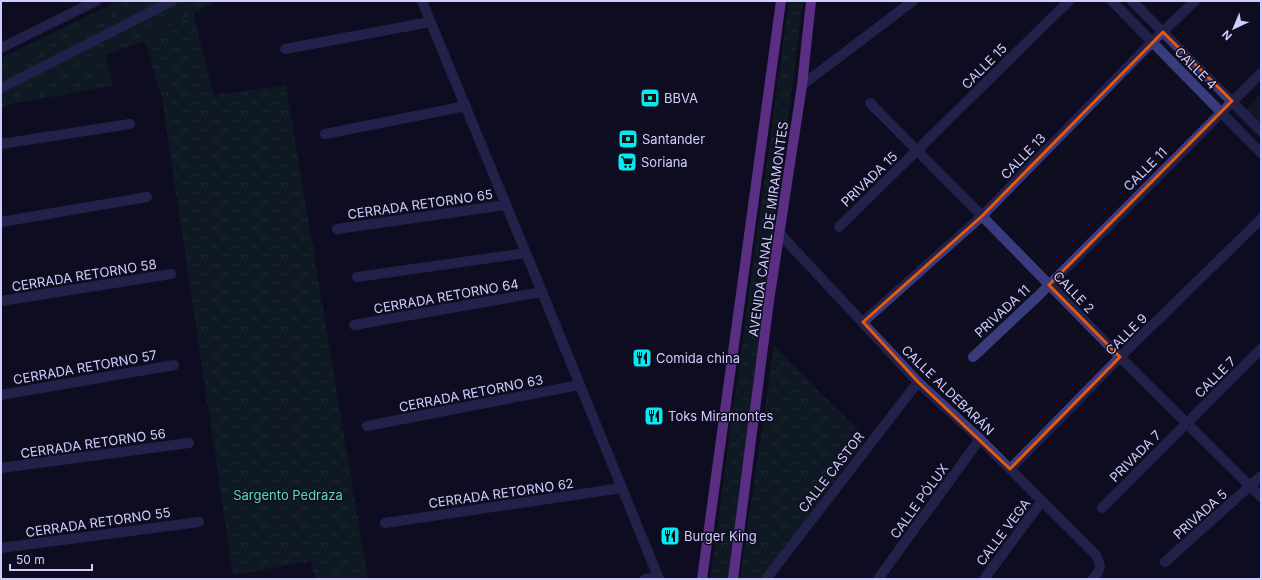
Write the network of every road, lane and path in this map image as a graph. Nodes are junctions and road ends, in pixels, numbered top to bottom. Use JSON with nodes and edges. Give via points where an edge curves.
{"nodes":[{"id":1,"x":96,"y":1,"type":"edge"},
{"id":2,"x":172,"y":1,"type":"edge"},
{"id":3,"x":422,"y":1,"type":"edge"},
{"id":4,"x":781,"y":1,"type":"edge"},
{"id":5,"x":811,"y":1,"type":"edge"},
{"id":6,"x":913,"y":1,"type":"edge"},
{"id":7,"x":1069,"y":1,"type":"edge"},
{"id":8,"x":1112,"y":1,"type":"edge"},
{"id":9,"x":1132,"y":1,"type":"edge"},
{"id":10,"x":1195,"y":1,"type":"edge"},
{"id":11,"x":430,"y":22,"type":"junction"},
{"id":12,"x":1163,"y":32,"type":"junction"},
{"id":13,"x":1152,"y":42,"type":"junction"},
{"id":14,"x":1,"y":48,"type":"edge"},
{"id":15,"x":285,"y":48,"type":"dead end"},
{"id":16,"x":1261,"y":73,"type":"edge"},
{"id":17,"x":802,"y":86,"type":"junction"},
{"id":18,"x":1,"y":88,"type":"edge"},
{"id":19,"x":1232,"y":101,"type":"junction"},
{"id":20,"x":870,"y":103,"type":"dead end"},
{"id":21,"x":466,"y":106,"type":"junction"},
{"id":22,"x":1221,"y":112,"type":"junction"},
{"id":23,"x":130,"y":124,"type":"dead end"},
{"id":24,"x":1261,"y":131,"type":"edge"},
{"id":25,"x":325,"y":134,"type":"dead end"},
{"id":26,"x":1,"y":144,"type":"edge"},
{"id":27,"x":918,"y":150,"type":"junction"},
{"id":28,"x":1261,"y":153,"type":"edge"},
{"id":29,"x":147,"y":197,"type":"dead end"},
{"id":30,"x":506,"y":205,"type":"junction"},
{"id":31,"x":982,"y":216,"type":"junction"},
{"id":32,"x":1261,"y":219,"type":"edge"},
{"id":33,"x":1,"y":222,"type":"edge"},
{"id":34,"x":839,"y":227,"type":"dead end"},
{"id":35,"x":338,"y":229,"type":"dead end"},
{"id":36,"x":780,"y":234,"type":"junction"},
{"id":37,"x":526,"y":253,"type":"junction"},
{"id":38,"x":171,"y":274,"type":"dead end"},
{"id":39,"x":357,"y":277,"type":"dead end"},
{"id":40,"x":1048,"y":284,"type":"junction"},
{"id":41,"x":542,"y":292,"type":"junction"},
{"id":42,"x":1,"y":301,"type":"edge"},
{"id":43,"x":863,"y":322,"type":"junction"},
{"id":44,"x":354,"y":325,"type":"dead end"},
{"id":45,"x":1261,"y":349,"type":"edge"},
{"id":46,"x":973,"y":357,"type":"dead end"},
{"id":47,"x":1120,"y":357,"type":"junction"},
{"id":48,"x":174,"y":365,"type":"dead end"},
{"id":49,"x":918,"y":382,"type":"junction"},
{"id":50,"x":580,"y":385,"type":"junction"},
{"id":51,"x":1,"y":395,"type":"edge"},
{"id":52,"x":1187,"y":423,"type":"junction"},
{"id":53,"x":367,"y":426,"type":"dead end"},
{"id":54,"x":980,"y":439,"type":"junction"},
{"id":55,"x":189,"y":443,"type":"dead end"},
{"id":56,"x":1,"y":468,"type":"edge"},
{"id":57,"x":1010,"y":469,"type":"junction"},
{"id":58,"x":1261,"y":476,"type":"edge"},
{"id":59,"x":1251,"y":486,"type":"junction"},
{"id":60,"x":622,"y":488,"type":"junction"},
{"id":61,"x":1261,"y":497,"type":"edge"},
{"id":62,"x":1042,"y":501,"type":"junction"},
{"id":63,"x":1102,"y":508,"type":"dead end"},
{"id":64,"x":199,"y":522,"type":"dead end"},
{"id":65,"x":385,"y":523,"type":"dead end"},
{"id":66,"x":1,"y":548,"type":"edge"},
{"id":67,"x":1165,"y":562,"type":"dead end"},
{"id":68,"x":658,"y":578,"type":"edge"},
{"id":69,"x":645,"y":579,"type":"edge"},
{"id":70,"x":702,"y":579,"type":"edge"},
{"id":71,"x":733,"y":579,"type":"edge"},
{"id":72,"x":766,"y":579,"type":"edge"},
{"id":73,"x":878,"y":579,"type":"edge"},
{"id":74,"x":984,"y":579,"type":"edge"},
{"id":75,"x":1093,"y":579,"type":"edge"}],
"edges":[{"from":1,"to":14,"type":"street"},
{"from":2,"to":18,"type":"street"},
{"from":3,"to":11,"type":"street"},
{"from":4,"to":70,"type":"main road","name":"AVENIDA CANAL DE MIRAMONTES"},
{"from":5,"to":17,"type":"main road","name":"AVENIDA CANAL DE MIRAMONTES"},
{"from":6,"to":17,"type":"street"},
{"from":7,"to":27,"type":"street","name":"CALLE 15"},
{"from":8,"to":13,"type":"street","name":"CALLE 4"},
{"from":9,"to":12,"type":"street","name":"CALLE 4"},
{"from":10,"to":12,"type":"street","name":"CALLE 13"},
{"from":11,"to":15,"type":"street"},
{"from":11,"to":21,"type":"street"},
{"from":12,"to":13,"type":"street","name":"CALLE 13"},
{"from":12,"to":19,"type":"street","name":"CALLE 4"},
{"from":13,"to":22,"type":"street","name":"CALLE 4"},
{"from":13,"to":31,"type":"street","name":"CALLE 13"},
{"from":16,"to":19,"type":"street","name":"CALLE 11"},
{"from":17,"to":36,"type":"main road","name":"AVENIDA CANAL DE MIRAMONTES"},
{"from":19,"to":22,"type":"street","name":"CALLE 11"},
{"from":19,"to":24,"type":"street","name":"CALLE 4"},
{"from":20,"to":27,"type":"street","name":"CALLE 2"},
{"from":21,"to":25,"type":"street"},
{"from":21,"to":30,"type":"street"},
{"from":22,"to":28,"type":"street","name":"CALLE 4"},
{"from":22,"to":40,"type":"street","name":"CALLE 11"},
{"from":23,"to":26,"type":"street"},
{"from":27,"to":31,"type":"street","name":"CALLE 2"},
{"from":27,"to":34,"type":"street","name":"PRIVADA 15"},
{"from":29,"to":33,"type":"street"},
{"from":30,"to":35,"type":"street","name":"CERRADA RETORNO 65"},
{"from":30,"to":37,"type":"street"},
{"from":31,"to":40,"type":"street","name":"CALLE 2"},
{"from":31,"to":43,"type":"street","name":"CALLE 13"},
{"from":32,"to":47,"type":"street","name":"CALLE 9"},
{"from":36,"to":43,"type":"street","name":"CALLE ALDEBARÁN"},
{"from":36,"to":71,"type":"main road","name":"AVENIDA CANAL DE MIRAMONTES"},
{"from":37,"to":39,"type":"street"},
{"from":37,"to":41,"type":"street"},
{"from":38,"to":42,"type":"street","name":"CERRADA RETORNO 58"},
{"from":40,"to":46,"type":"street","name":"PRIVADA 11"},
{"from":40,"to":47,"type":"street","name":"CALLE 2"},
{"from":41,"to":44,"type":"street","name":"CERRADA RETORNO 64"},
{"from":41,"to":50,"type":"street"},
{"from":43,"to":49,"type":"street","name":"CALLE ALDEBARÁN"},
{"from":45,"to":52,"type":"street","name":"CALLE 7"},
{"from":47,"to":52,"type":"street","name":"CALLE 2"},
{"from":47,"to":57,"type":"street","name":"CALLE 9"},
{"from":48,"to":51,"type":"street","name":"CERRADA RETORNO 57"},
{"from":49,"to":54,"type":"street","name":"CALLE ALDEBARÁN"},
{"from":49,"to":72,"type":"street","name":"CALLE CASTOR"},
{"from":50,"to":53,"type":"street","name":"CERRADA RETORNO 63"},
{"from":50,"to":60,"type":"street"},
{"from":52,"to":59,"type":"street","name":"CALLE 2"},
{"from":52,"to":63,"type":"street","name":"PRIVADA 7"},
{"from":54,"to":57,"type":"street","name":"CALLE ALDEBARÁN"},
{"from":54,"to":73,"type":"street","name":"CALLE PÓLUX"},
{"from":55,"to":56,"type":"street","name":"CERRADA RETORNO 56"},
{"from":57,"to":62,"type":"street","name":"CALLE ALDEBARÁN"},
{"from":58,"to":59,"type":"street","name":"PRIVADA 5"},
{"from":59,"to":61,"type":"street","name":"CALLE 2"},
{"from":59,"to":67,"type":"street","name":"PRIVADA 5"},
{"from":60,"to":65,"type":"street","name":"CERRADA RETORNO 62"},
{"from":60,"to":68,"type":"street"},
{"from":62,"to":74,"type":"street","name":"CALLE VEGA"},
{"from":62,"to":75,"type":"street","name":"CALLE ALDEBARÁN","via":[[1096,555],[1100,570]]},
{"from":64,"to":66,"type":"street","name":"CERRADA RETORNO 55"},
{"from":68,"to":69,"type":"street"}]}
